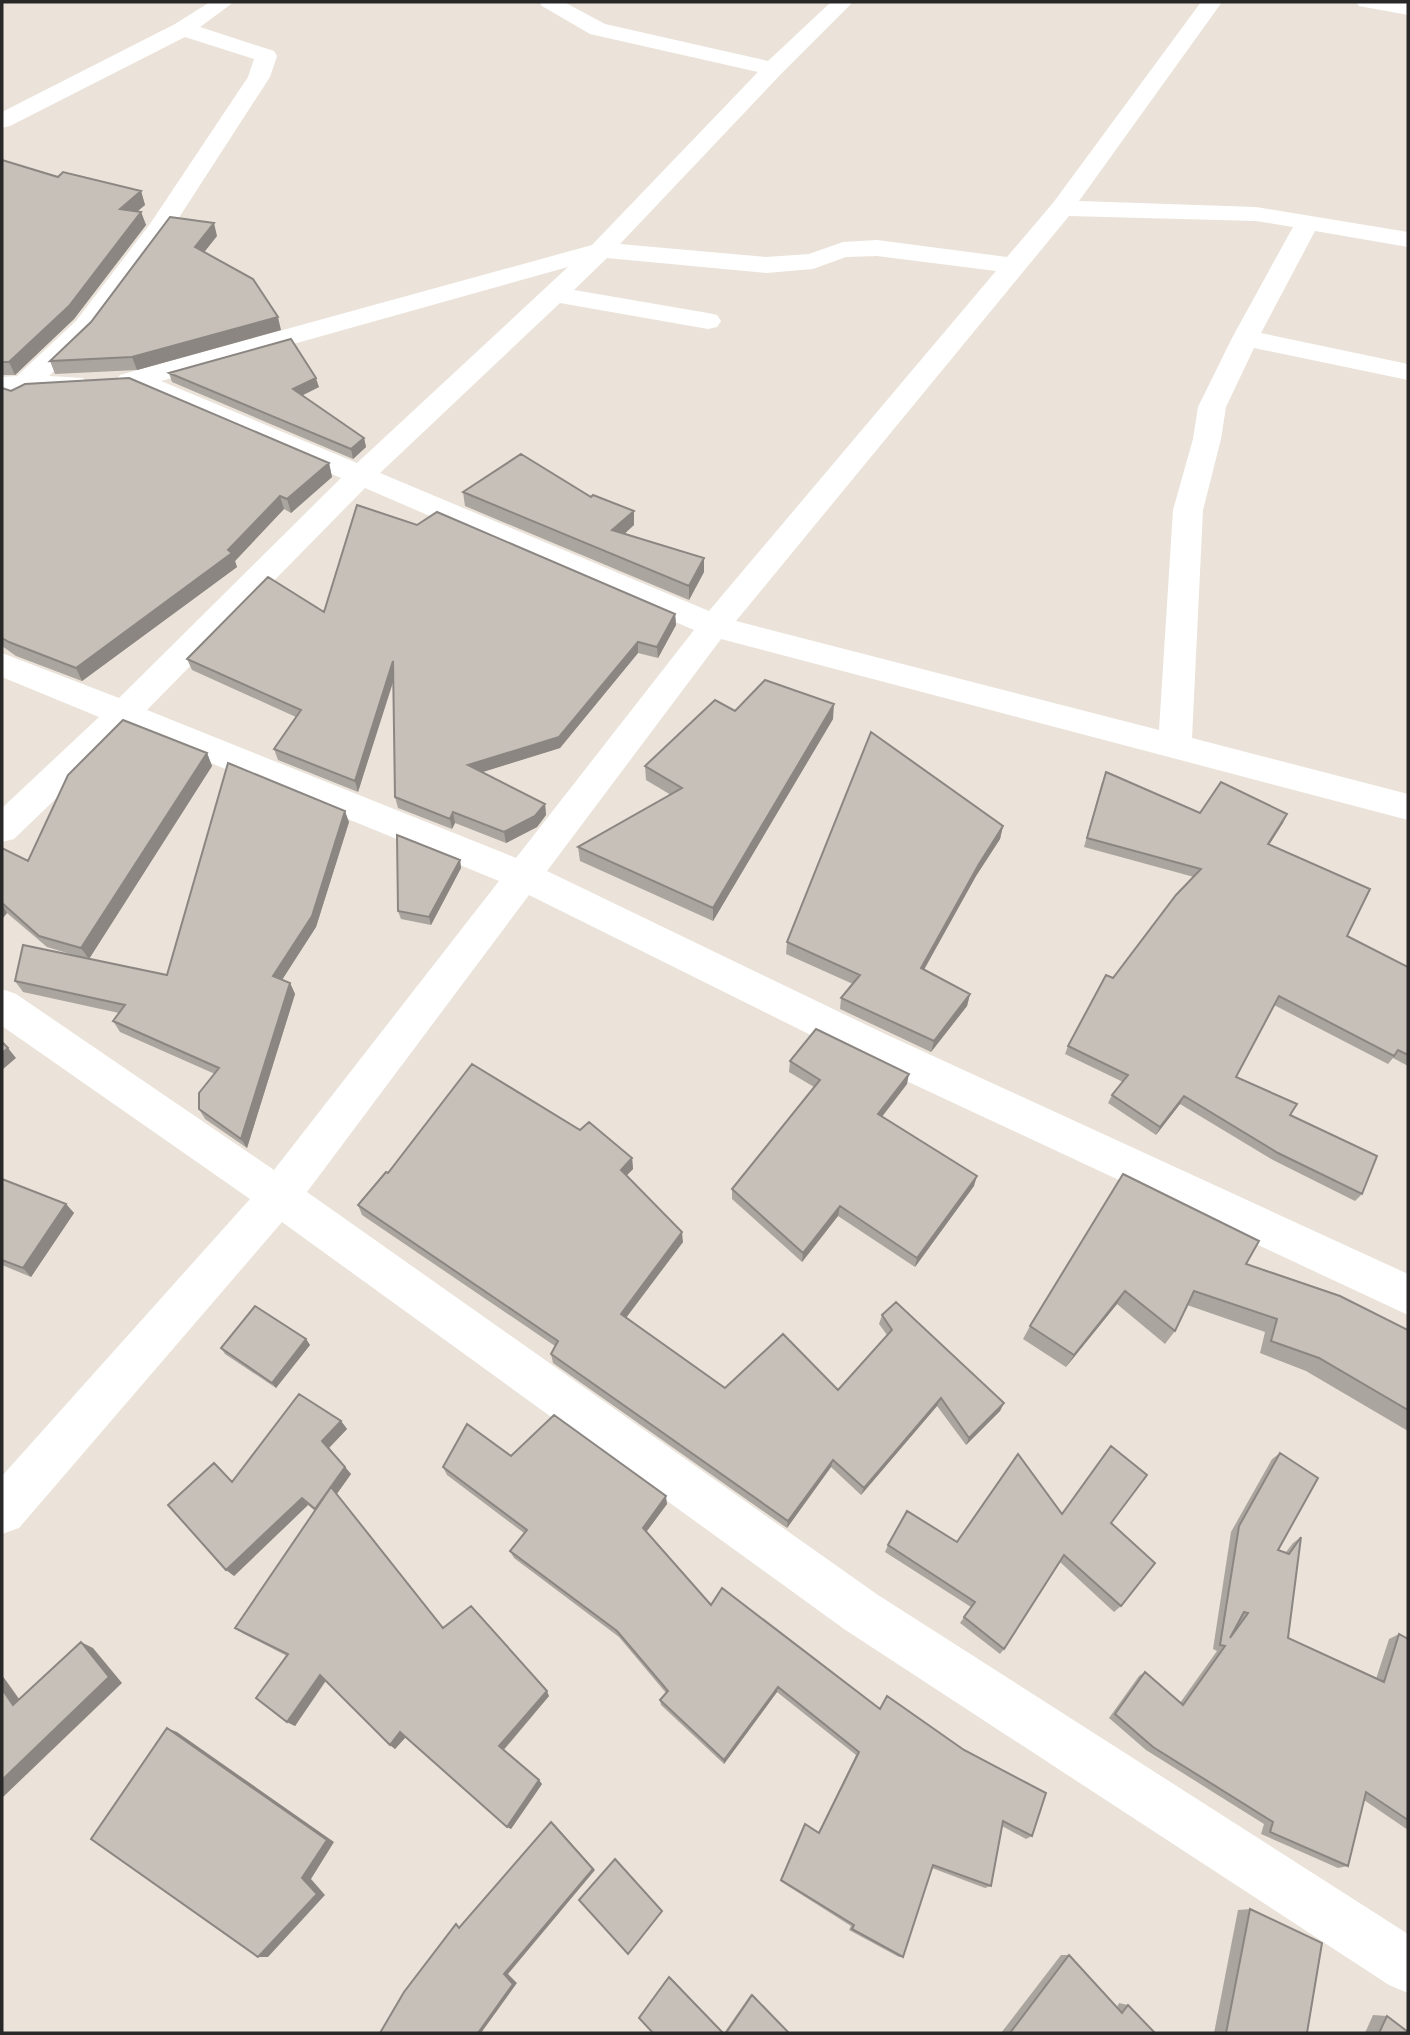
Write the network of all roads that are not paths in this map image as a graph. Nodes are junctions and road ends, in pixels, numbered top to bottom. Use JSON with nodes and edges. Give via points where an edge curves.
{"nodes":[{"id":1,"x":225,"y":2,"type":"edge"},
{"id":2,"x":549,"y":2,"type":"edge"},
{"id":3,"x":843,"y":2,"type":"edge"},
{"id":4,"x":1212,"y":2,"type":"edge"},
{"id":5,"x":1366,"y":2,"type":"edge"},
{"id":6,"x":1408,"y":9,"type":"edge"},
{"id":7,"x":183,"y":29,"type":"junction"},
{"id":8,"x":773,"y":69,"type":"junction"},
{"id":9,"x":2,"y":121,"type":"edge"},
{"id":10,"x":1062,"y":208,"type":"junction"},
{"id":11,"x":1308,"y":222,"type":"junction"},
{"id":12,"x":1408,"y":239,"type":"edge"},
{"id":13,"x":601,"y":250,"type":"junction"},
{"id":14,"x":1014,"y":266,"type":"junction"},
{"id":15,"x":554,"y":294,"type":"junction"},
{"id":16,"x":708,"y":321,"type":"dead end"},
{"id":17,"x":1245,"y":338,"type":"junction"},
{"id":18,"x":1408,"y":372,"type":"edge"},
{"id":19,"x":138,"y":381,"type":"junction"},
{"id":20,"x":13,"y":386,"type":"edge"},
{"id":21,"x":2,"y":406,"type":"edge"},
{"id":22,"x":361,"y":475,"type":"junction"},
{"id":23,"x":714,"y":626,"type":"junction"},
{"id":24,"x":2,"y":664,"type":"edge"},
{"id":25,"x":122,"y":715,"type":"junction"},
{"id":26,"x":1175,"y":747,"type":"junction"},
{"id":27,"x":1408,"y":807,"type":"edge"},
{"id":28,"x":2,"y":829,"type":"edge"},
{"id":29,"x":523,"y":876,"type":"junction"},
{"id":30,"x":2,"y":1005,"type":"edge"},
{"id":31,"x":279,"y":1196,"type":"junction"},
{"id":32,"x":1408,"y":1295,"type":"edge"},
{"id":33,"x":2,"y":1511,"type":"edge"},
{"id":34,"x":1408,"y":1966,"type":"edge"}],
"edges":[{"from":1,"to":7,"type":"street"},
{"from":2,"to":8,"type":"street","via":[[598,29]]},
{"from":3,"to":8,"type":"street"},
{"from":4,"to":10,"type":"street"},
{"from":5,"to":6,"type":"street"},
{"from":7,"to":9,"type":"street"},
{"from":7,"to":20,"type":"street","via":[[266,56],[259,77],[160,228],[93,316]]},
{"from":8,"to":13,"type":"street"},
{"from":10,"to":11,"type":"street","via":[[1226,212]]},
{"from":10,"to":14,"type":"street"},
{"from":11,"to":12,"type":"street"},
{"from":11,"to":17,"type":"street"},
{"from":13,"to":14,"type":"street","via":[[766,265],[877,248]]},
{"from":13,"to":15,"type":"street"},
{"from":13,"to":19,"type":"street"},
{"from":14,"to":23,"type":"street"},
{"from":15,"to":16,"type":"street"},
{"from":15,"to":22,"type":"street"},
{"from":17,"to":18,"type":"street"},
{"from":17,"to":26,"type":"street","via":[[1212,407],[1188,510]]},
{"from":19,"to":20,"type":"street"},
{"from":19,"to":22,"type":"street"},
{"from":20,"to":21,"type":"street"},
{"from":22,"to":23,"type":"street"},
{"from":22,"to":25,"type":"street"},
{"from":23,"to":26,"type":"street"},
{"from":23,"to":29,"type":"street"},
{"from":24,"to":25,"type":"street"},
{"from":25,"to":28,"type":"street"},
{"from":25,"to":29,"type":"street"},
{"from":26,"to":27,"type":"street"},
{"from":29,"to":31,"type":"street"},
{"from":29,"to":32,"type":"street","via":[[869,1045]]},
{"from":30,"to":31,"type":"street"},
{"from":31,"to":33,"type":"street"},
{"from":31,"to":34,"type":"street","via":[[861,1612]]}]}
